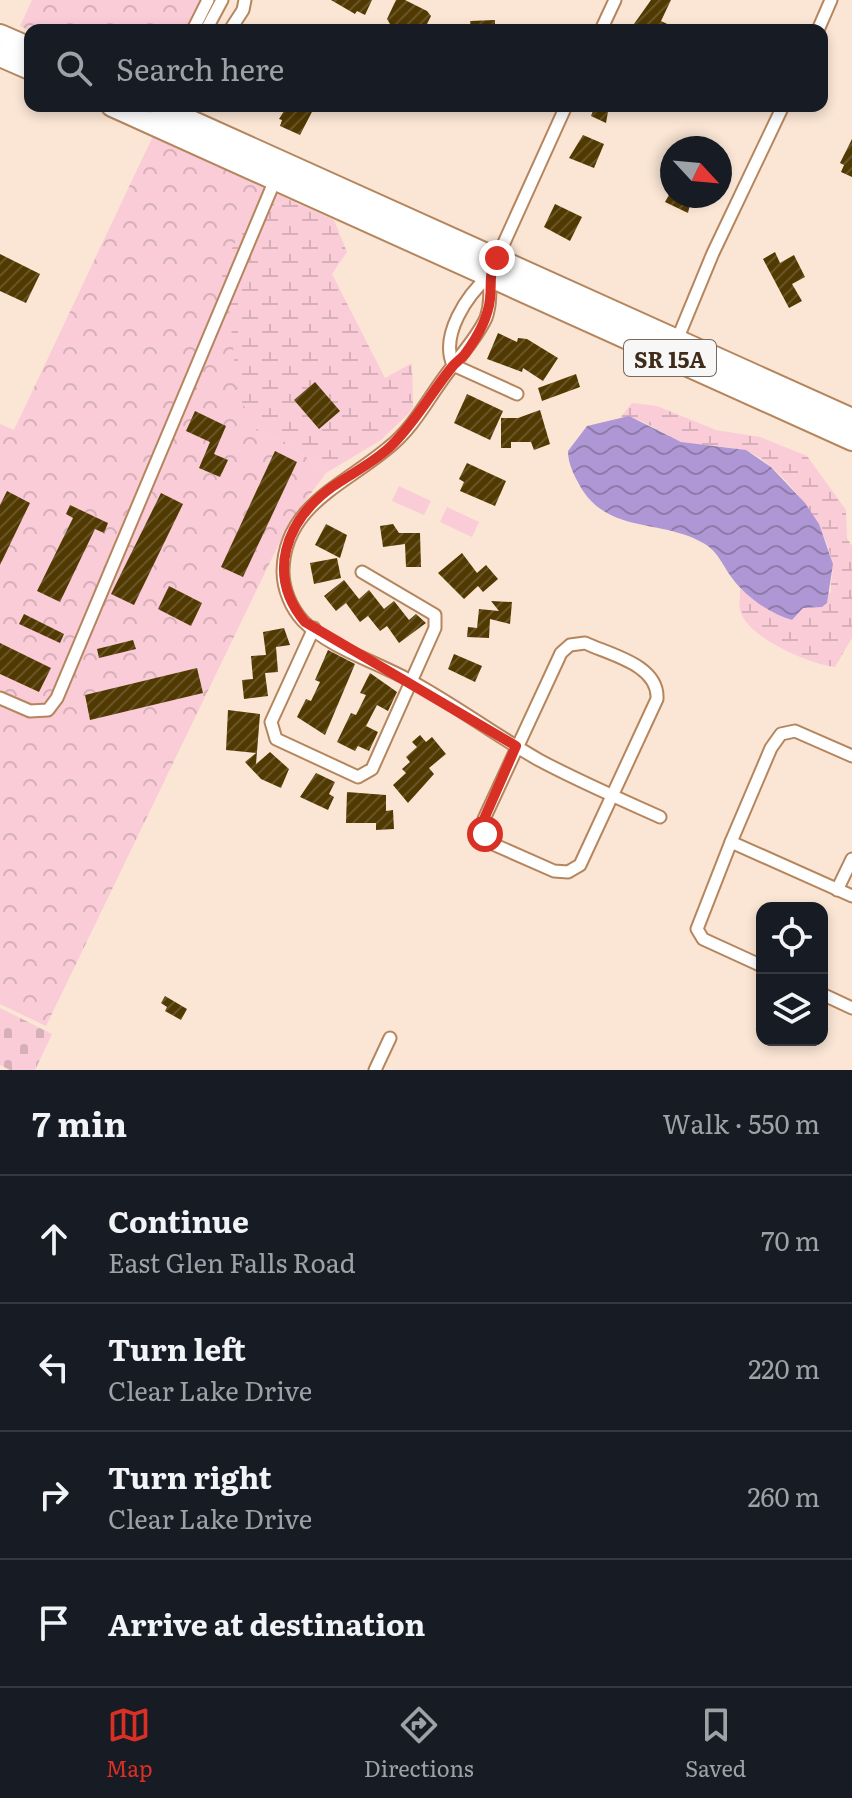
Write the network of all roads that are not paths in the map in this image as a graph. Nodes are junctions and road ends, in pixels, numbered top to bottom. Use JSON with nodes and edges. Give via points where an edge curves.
{"nodes":[{"id":1,"x":208,"y":0,"type":"edge"},
{"id":2,"x":222,"y":0,"type":"edge"},
{"id":3,"x":245,"y":0,"type":"edge"},
{"id":4,"x":615,"y":0,"type":"edge"},
{"id":5,"x":831,"y":0,"type":"edge"},
{"id":6,"x":196,"y":24,"type":"edge"},
{"id":7,"x":209,"y":24,"type":"edge"},
{"id":8,"x":234,"y":24,"type":"edge"},
{"id":9,"x":604,"y":24,"type":"edge"},
{"id":10,"x":821,"y":24,"type":"edge"},
{"id":11,"x":0,"y":35,"type":"edge"},
{"id":12,"x":24,"y":45,"type":"edge"},
{"id":13,"x":0,"y":56,"type":"edge"},
{"id":14,"x":24,"y":66,"type":"edge"},
{"id":15,"x":154,"y":112,"type":"edge"},
{"id":16,"x":155,"y":112,"type":"edge"},
{"id":17,"x":563,"y":112,"type":"edge"},
{"id":18,"x":780,"y":112,"type":"edge"},
{"id":19,"x":275,"y":180,"type":"junction"},
{"id":20,"x":493,"y":267,"type":"junction"},
{"id":21,"x":456,"y":325,"type":"junction"},
{"id":22,"x":477,"y":333,"type":"junction"},
{"id":23,"x":677,"y":340,"type":"junction"},
{"id":24,"x":453,"y":365,"type":"junction"},
{"id":25,"x":517,"y":394,"type":"dead end"},
{"id":26,"x":852,"y":419,"type":"edge"},
{"id":27,"x":852,"y":440,"type":"edge"},
{"id":28,"x":362,"y":572,"type":"dead end"},
{"id":29,"x":314,"y":628,"type":"junction"},
{"id":30,"x":412,"y":682,"type":"junction"},
{"id":31,"x":0,"y":698,"type":"edge"},
{"id":32,"x":516,"y":746,"type":"junction"},
{"id":33,"x":852,"y":756,"type":"edge"},
{"id":34,"x":612,"y":795,"type":"junction"},
{"id":35,"x":660,"y":817,"type":"dead end"},
{"id":36,"x":731,"y":842,"type":"junction"},
{"id":37,"x":852,"y":859,"type":"edge"},
{"id":38,"x":837,"y":890,"type":"junction"},
{"id":39,"x":852,"y":896,"type":"edge"},
{"id":40,"x":756,"y":963,"type":"edge"},
{"id":41,"x":828,"y":997,"type":"edge"},
{"id":42,"x":852,"y":1008,"type":"edge"},
{"id":43,"x":390,"y":1038,"type":"dead end"},
{"id":44,"x":375,"y":1070,"type":"edge"}],
"edges":[{"from":1,"to":6,"type":"street"},
{"from":2,"to":7,"type":"street"},
{"from":3,"to":8,"type":"street"},
{"from":4,"to":9,"type":"street"},
{"from":5,"to":10,"type":"street"},
{"from":11,"to":12,"type":"highway"},
{"from":13,"to":14,"type":"highway"},
{"from":15,"to":20,"type":"highway","number":"SR 15A","via":[[183,117]]},
{"from":16,"to":19,"type":"highway","number":"SR 15A"},
{"from":17,"to":20,"type":"street"},
{"from":18,"to":23,"type":"street"},
{"from":19,"to":20,"type":"highway","number":"SR 15A"},
{"from":19,"to":31,"type":"street","via":[[57,698],[48,710],[30,711]]},
{"from":20,"to":21,"type":"street","via":[[473,290]]},
{"from":20,"to":22,"type":"street","via":[[487,316]]},
{"from":20,"to":23,"type":"highway","number":"SR 15A"},
{"from":20,"to":27,"type":"highway","number":"SR 15A"},
{"from":21,"to":22,"type":"street"},
{"from":21,"to":24,"type":"street","via":[[449,354]]},
{"from":22,"to":24,"type":"street"},
{"from":23,"to":26,"type":"highway","number":"SR 15A"},
{"from":24,"to":25,"type":"street"},
{"from":24,"to":29,"type":"street","via":[[417,419],[390,447],[329,489],[291,532],[283,556],[283,581],[292,607]]},
{"from":28,"to":30,"type":"street","via":[[435,615],[435,628]]},
{"from":29,"to":30,"type":"street"},
{"from":29,"to":30,"type":"street","via":[[271,722],[276,739],[300,753],[358,777],[372,769]]},
{"from":30,"to":32,"type":"street"},
{"from":32,"to":34,"type":"street"},
{"from":32,"to":34,"type":"street","via":[[484,819],[485,834],[495,845],[568,872],[580,865]]},
{"from":32,"to":34,"type":"street","via":[[561,653],[570,645],[585,643],[648,672],[658,687],[657,699]]},
{"from":33,"to":36,"type":"street","via":[[795,731],[781,734]]},
{"from":34,"to":35,"type":"street"},
{"from":36,"to":38,"type":"street"},
{"from":36,"to":40,"type":"street","via":[[697,929],[703,939]]},
{"from":37,"to":38,"type":"street"},
{"from":38,"to":39,"type":"street"},
{"from":41,"to":42,"type":"street"},
{"from":43,"to":44,"type":"street"}]}
